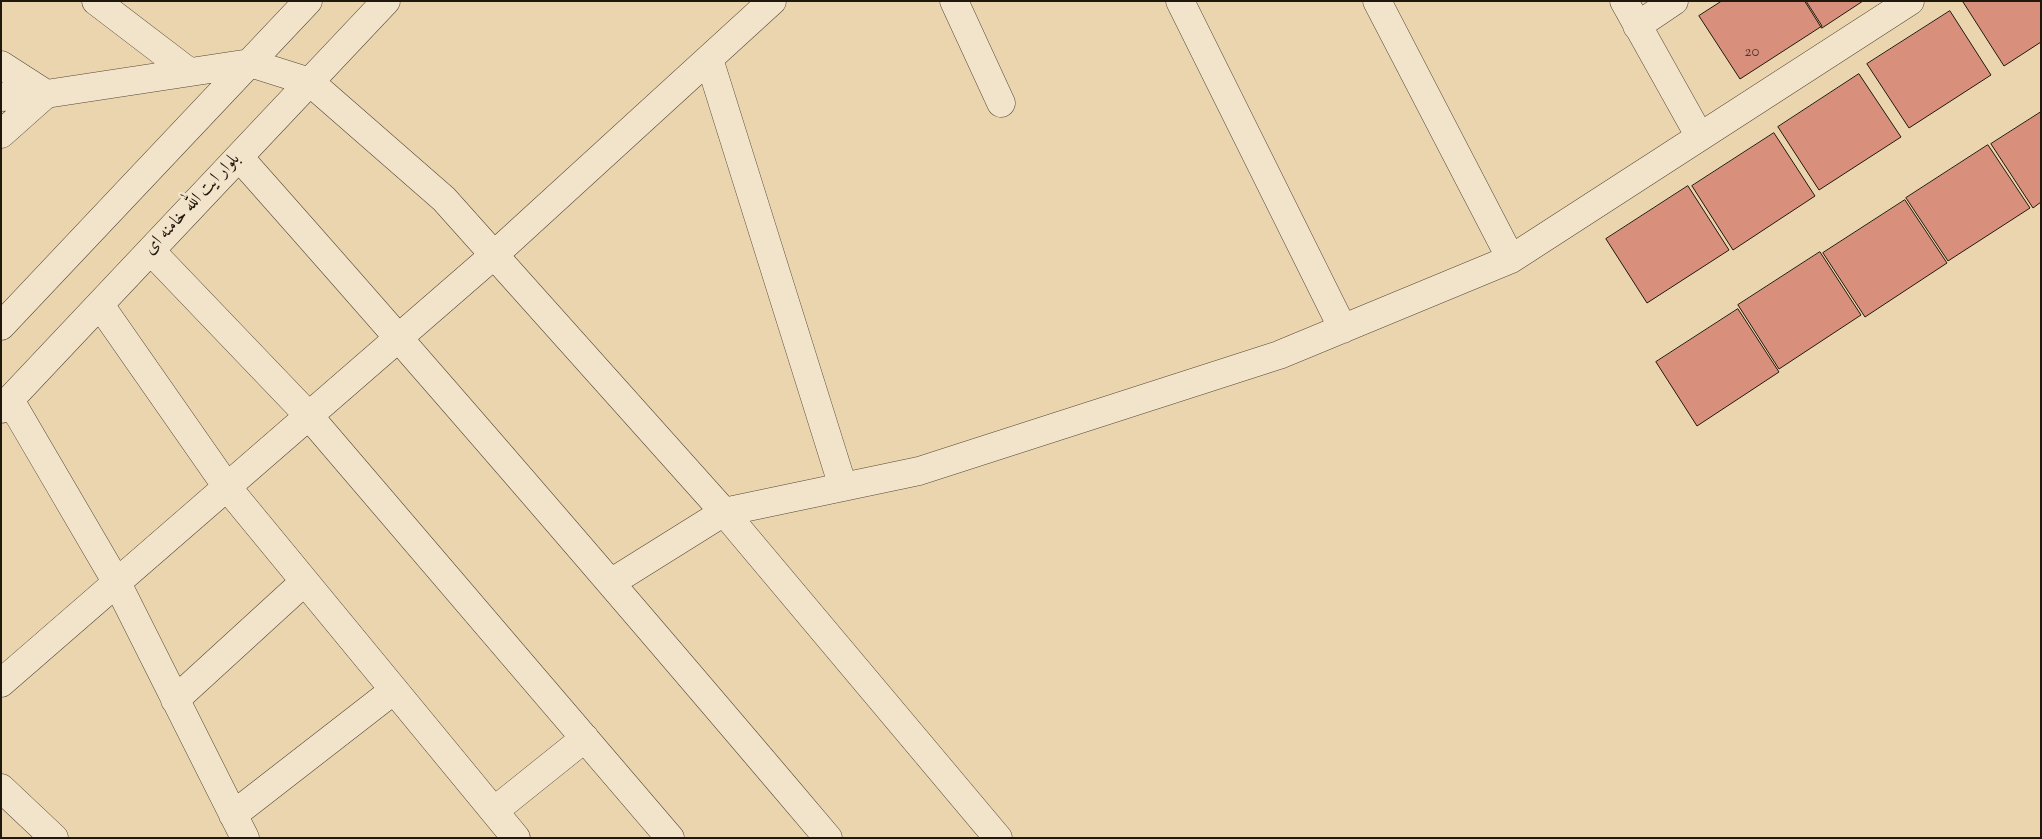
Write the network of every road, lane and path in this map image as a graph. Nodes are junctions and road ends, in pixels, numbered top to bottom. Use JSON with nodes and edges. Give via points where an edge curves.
{"nodes":[{"id":1,"x":96,"y":1,"type":"edge"},
{"id":2,"x":308,"y":1,"type":"edge"},
{"id":3,"x":386,"y":1,"type":"edge"},
{"id":4,"x":772,"y":1,"type":"edge"},
{"id":5,"x":954,"y":1,"type":"edge"},
{"id":6,"x":1180,"y":1,"type":"edge"},
{"id":7,"x":1377,"y":1,"type":"edge"},
{"id":8,"x":1624,"y":1,"type":"edge"},
{"id":9,"x":1674,"y":1,"type":"edge"},
{"id":10,"x":1910,"y":1,"type":"edge"},
{"id":11,"x":1637,"y":26,"type":"junction"},
{"id":12,"x":709,"y":59,"type":"junction"},
{"id":13,"x":250,"y":63,"type":"junction"},
{"id":14,"x":1,"y":64,"type":"edge"},
{"id":15,"x":190,"y":72,"type":"junction"},
{"id":16,"x":310,"y":82,"type":"junction"},
{"id":17,"x":46,"y":94,"type":"junction"},
{"id":18,"x":1,"y":97,"type":"edge"},
{"id":19,"x":1001,"y":104,"type":"dead end"},
{"id":20,"x":1,"y":134,"type":"edge"},
{"id":21,"x":1700,"y":137,"type":"junction"},
{"id":22,"x":239,"y":157,"type":"junction"},
{"id":23,"x":151,"y":251,"type":"junction"},
{"id":24,"x":494,"y":255,"type":"junction"},
{"id":25,"x":1512,"y":259,"type":"junction"},
{"id":26,"x":100,"y":305,"type":"junction"},
{"id":27,"x":1,"y":326,"type":"edge"},
{"id":28,"x":1343,"y":328,"type":"junction"},
{"id":29,"x":400,"y":337,"type":"junction"},
{"id":30,"x":6,"y":405,"type":"edge"},
{"id":31,"x":309,"y":416,"type":"junction"},
{"id":32,"x":227,"y":487,"type":"junction"},
{"id":33,"x":843,"y":487,"type":"junction"},
{"id":34,"x":724,"y":512,"type":"junction"},
{"id":35,"x":304,"y":582,"type":"junction"},
{"id":36,"x":612,"y":582,"type":"junction"},
{"id":37,"x":116,"y":583,"type":"junction"},
{"id":38,"x":1,"y":683,"type":"edge"},
{"id":39,"x":394,"y":690,"type":"junction"},
{"id":40,"x":175,"y":700,"type":"junction"},
{"id":41,"x":585,"y":738,"type":"junction"},
{"id":42,"x":1,"y":788,"type":"edge"},
{"id":43,"x":494,"y":811,"type":"junction"},
{"id":44,"x":239,"y":826,"type":"edge"},
{"id":45,"x":54,"y":838,"type":"edge"},
{"id":46,"x":516,"y":838,"type":"edge"},
{"id":47,"x":670,"y":838,"type":"edge"},
{"id":48,"x":828,"y":838,"type":"edge"},
{"id":49,"x":998,"y":838,"type":"edge"}],
"edges":[{"from":1,"to":15,"type":"street"},
{"from":2,"to":13,"type":"street"},
{"from":3,"to":16,"type":"street","name":"بلوار ایت الله خامنه ای"},
{"from":4,"to":12,"type":"street"},
{"from":5,"to":19,"type":"street"},
{"from":6,"to":28,"type":"street"},
{"from":7,"to":25,"type":"street"},
{"from":8,"to":11,"type":"street"},
{"from":9,"to":11,"type":"street"},
{"from":10,"to":21,"type":"street"},
{"from":11,"to":21,"type":"street"},
{"from":12,"to":24,"type":"street"},
{"from":12,"to":33,"type":"street"},
{"from":13,"to":15,"type":"street"},
{"from":13,"to":16,"type":"street"},
{"from":13,"to":27,"type":"street"},
{"from":14,"to":17,"type":"street"},
{"from":15,"to":17,"type":"street"},
{"from":16,"to":22,"type":"street","name":"بلوار ایت الله خامنه ای"},
{"from":16,"to":24,"type":"street","via":[[444,199]]},
{"from":17,"to":18,"type":"street"},
{"from":17,"to":20,"type":"street"},
{"from":21,"to":25,"type":"street"},
{"from":22,"to":23,"type":"street","name":"بلوار ایت الله خامنه ای"},
{"from":22,"to":29,"type":"street"},
{"from":23,"to":26,"type":"street","name":"بلوار ایت الله خامنه ای"},
{"from":23,"to":31,"type":"street"},
{"from":24,"to":29,"type":"street"},
{"from":24,"to":34,"type":"street"},
{"from":25,"to":28,"type":"street"},
{"from":26,"to":30,"type":"street","name":"بلوار ایت الله خامنه ای"},
{"from":26,"to":32,"type":"street"},
{"from":28,"to":33,"type":"street","via":[[1279,355],[919,471]]},
{"from":29,"to":31,"type":"street"},
{"from":29,"to":36,"type":"street"},
{"from":30,"to":37,"type":"street"},
{"from":31,"to":32,"type":"street"},
{"from":31,"to":41,"type":"street"},
{"from":32,"to":35,"type":"street"},
{"from":32,"to":37,"type":"street"},
{"from":33,"to":34,"type":"street"},
{"from":34,"to":36,"type":"street"},
{"from":34,"to":49,"type":"street"},
{"from":35,"to":39,"type":"street"},
{"from":35,"to":40,"type":"street"},
{"from":36,"to":48,"type":"street"},
{"from":37,"to":38,"type":"street"},
{"from":37,"to":40,"type":"street"},
{"from":39,"to":43,"type":"street"},
{"from":39,"to":44,"type":"street"},
{"from":40,"to":44,"type":"street"},
{"from":41,"to":43,"type":"street"},
{"from":41,"to":47,"type":"street"},
{"from":42,"to":45,"type":"street"},
{"from":43,"to":46,"type":"street"}]}
